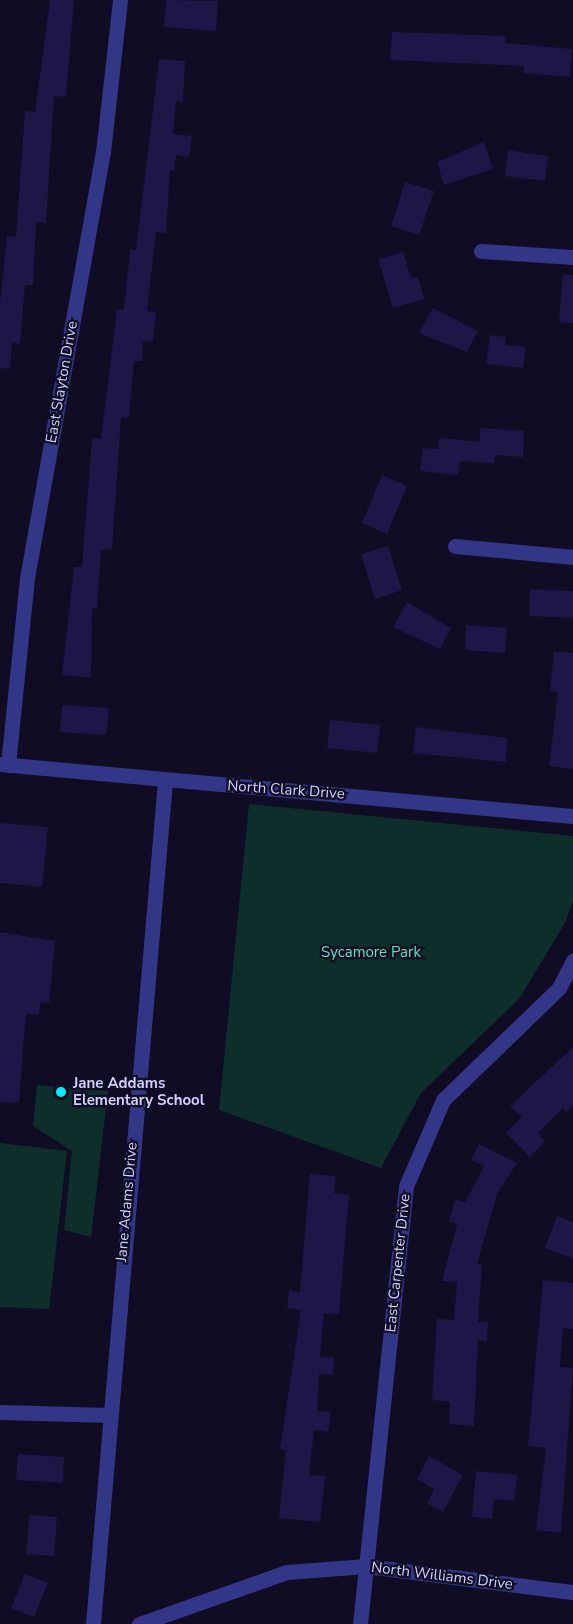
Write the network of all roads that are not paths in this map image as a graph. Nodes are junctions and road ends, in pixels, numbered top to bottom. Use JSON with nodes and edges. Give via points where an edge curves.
{"nodes":[{"id":1,"x":120,"y":0,"type":"edge"},
{"id":2,"x":481,"y":251,"type":"dead end"},
{"id":3,"x":573,"y":257,"type":"edge"},
{"id":4,"x":455,"y":546,"type":"dead end"},
{"id":5,"x":573,"y":556,"type":"edge"},
{"id":6,"x":4,"y":764,"type":"edge"},
{"id":7,"x":165,"y":780,"type":"junction"},
{"id":8,"x":573,"y":816,"type":"edge"},
{"id":9,"x":573,"y":960,"type":"edge"},
{"id":10,"x":0,"y":1412,"type":"edge"},
{"id":11,"x":110,"y":1415,"type":"junction"},
{"id":12,"x":366,"y":1566,"type":"junction"},
{"id":13,"x":573,"y":1593,"type":"edge"},
{"id":14,"x":93,"y":1624,"type":"edge"},
{"id":15,"x":139,"y":1624,"type":"edge"},
{"id":16,"x":360,"y":1624,"type":"edge"}],
"edges":[{"from":1,"to":6,"type":"street","name":"East Slayton Drive","via":[[103,152],[27,578]]},
{"from":2,"to":3,"type":"street"},
{"from":4,"to":5,"type":"street"},
{"from":6,"to":7,"type":"street","name":"North Clark Drive"},
{"from":7,"to":8,"type":"street","name":"North Clark Drive"},
{"from":7,"to":11,"type":"street","name":"Jane Adams Drive"},
{"from":9,"to":12,"type":"street","name":"East Carpenter Drive","via":[[559,988],[443,1101],[406,1186]]},
{"from":10,"to":11,"type":"street"},
{"from":11,"to":14,"type":"street","name":"Jane Adams Drive"},
{"from":12,"to":13,"type":"street","name":"North Williams Drive"},
{"from":12,"to":15,"type":"street","name":"North Williams Drive","via":[[287,1572]]},
{"from":12,"to":16,"type":"street","name":"East Carpenter Drive"}]}
